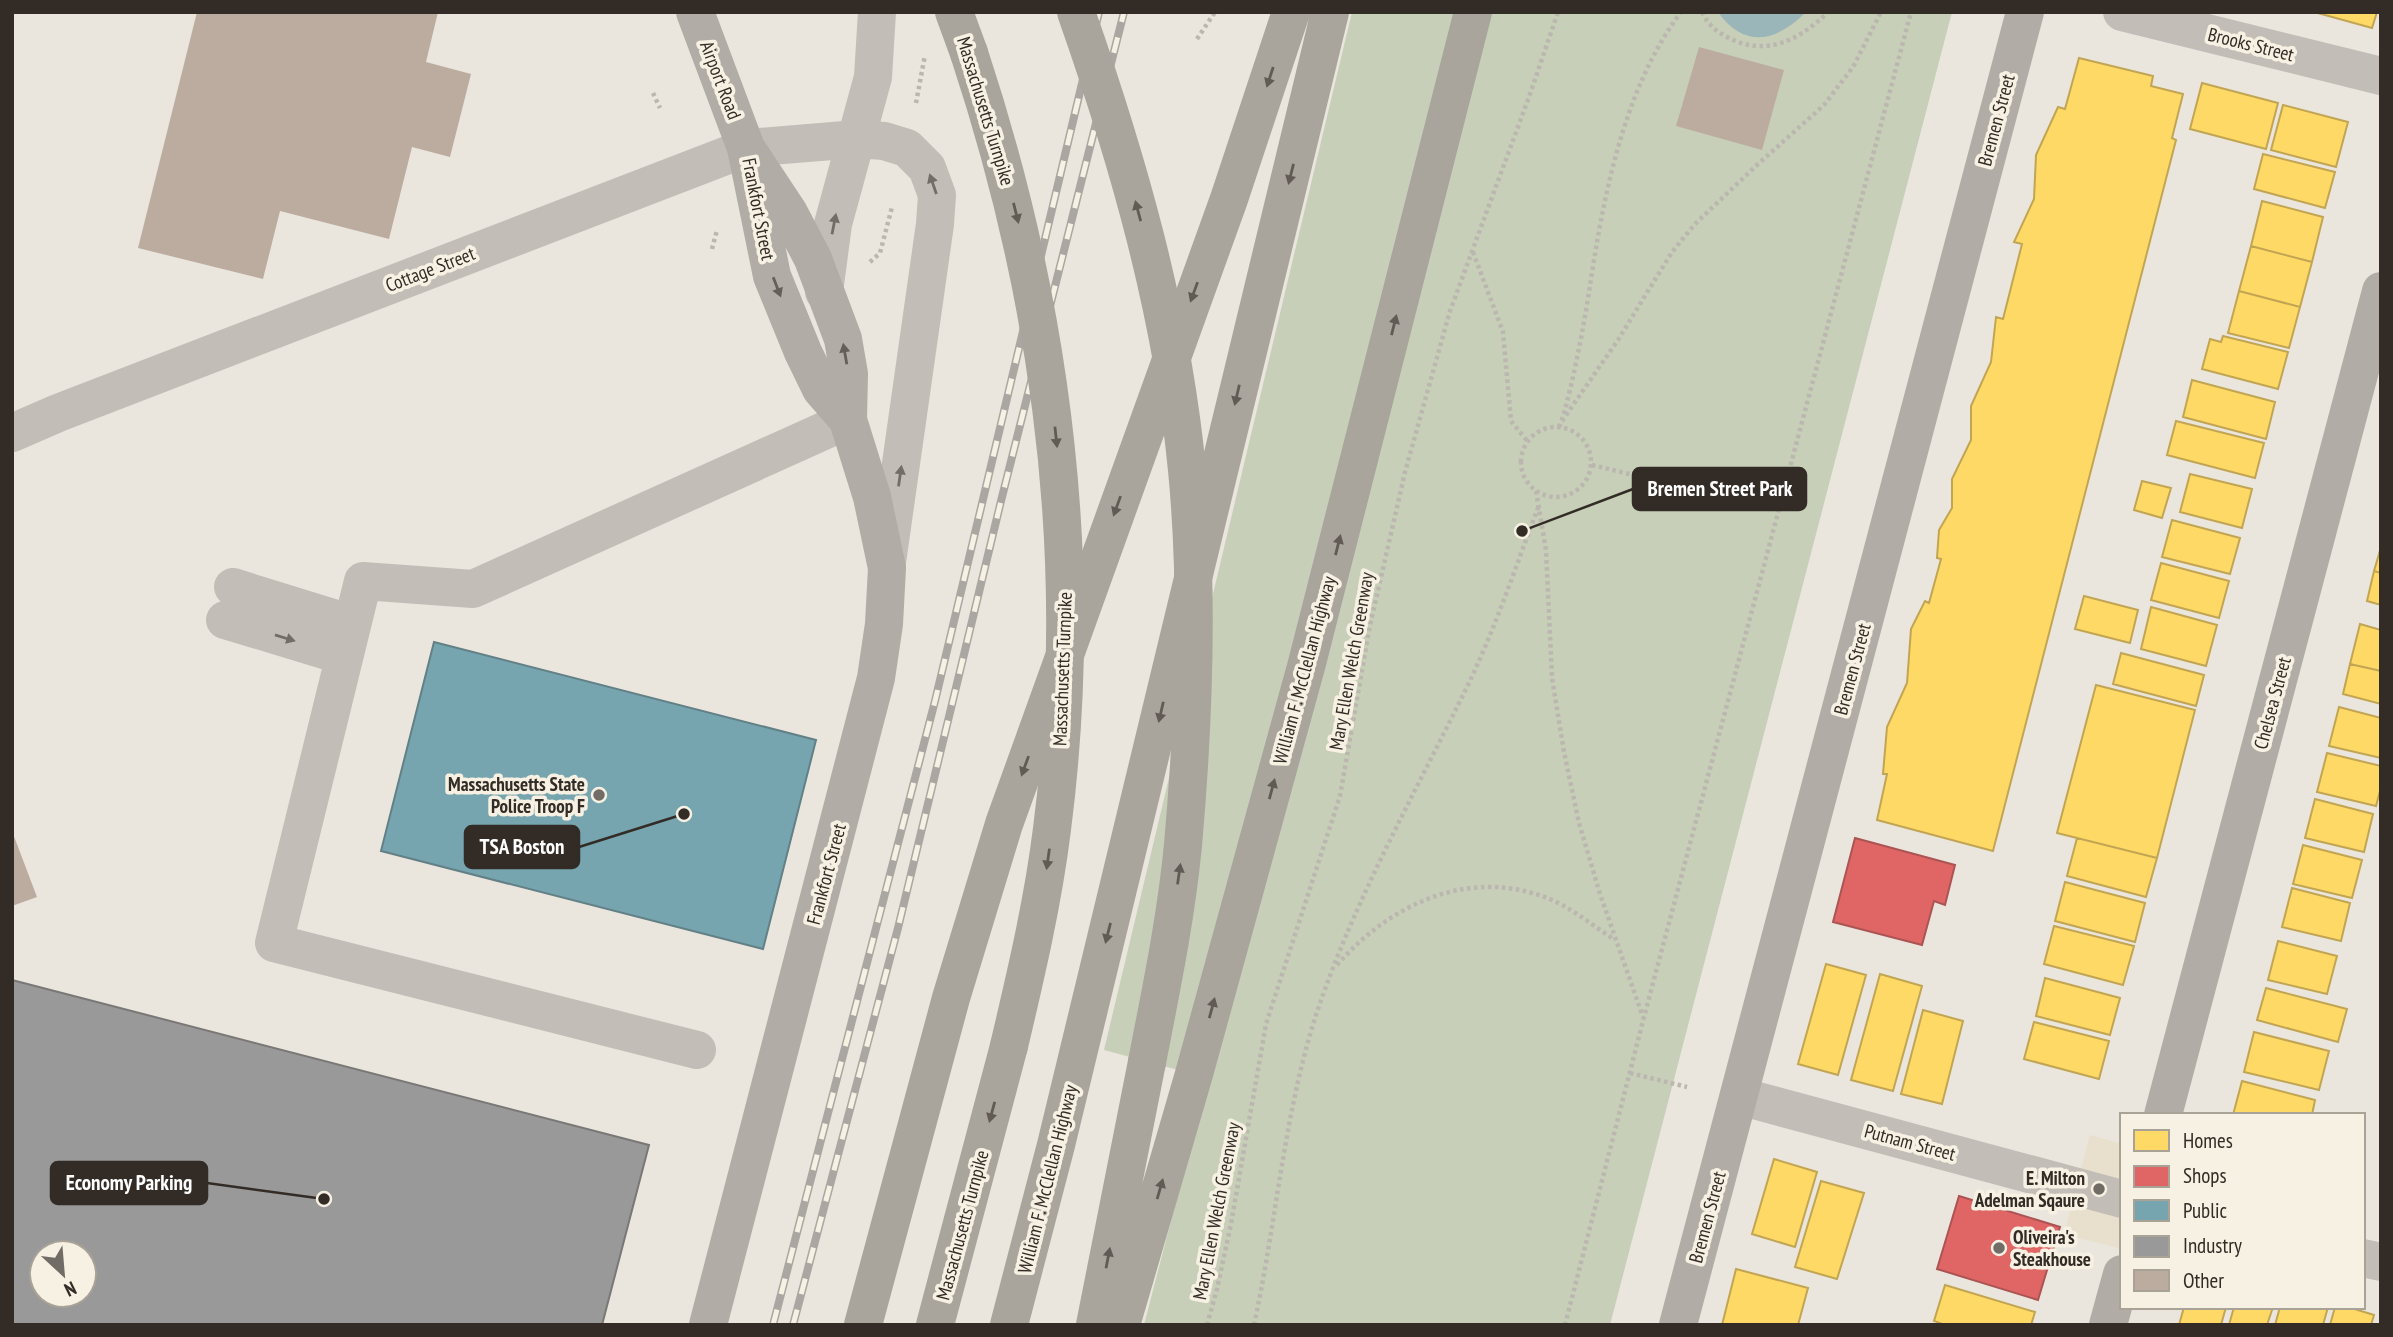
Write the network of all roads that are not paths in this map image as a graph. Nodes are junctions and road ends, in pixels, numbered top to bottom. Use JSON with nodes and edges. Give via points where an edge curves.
{"nodes":[{"id":1,"x":695,"y":12,"type":"edge"},
{"id":2,"x":877,"y":12,"type":"edge"},
{"id":3,"x":954,"y":12,"type":"edge"},
{"id":4,"x":962,"y":12,"type":"edge"},
{"id":5,"x":1076,"y":12,"type":"edge"},
{"id":6,"x":1291,"y":12,"type":"edge"},
{"id":7,"x":1329,"y":12,"type":"edge"},
{"id":8,"x":1474,"y":12,"type":"edge"},
{"id":9,"x":2025,"y":12,"type":"edge"},
{"id":10,"x":2122,"y":12,"type":"edge"},
{"id":11,"x":970,"y":53,"type":"junction"},
{"id":12,"x":2381,"y":76,"type":"edge"},
{"id":13,"x":857,"y":139,"type":"junction"},
{"id":14,"x":746,"y":148,"type":"junction"},
{"id":15,"x":2381,"y":290,"type":"edge"},
{"id":16,"x":824,"y":292,"type":"junction"},
{"id":17,"x":848,"y":419,"type":"junction"},
{"id":18,"x":12,"y":433,"type":"edge"},
{"id":19,"x":887,"y":568,"type":"junction"},
{"id":20,"x":229,"y":604,"type":"dead end"},
{"id":21,"x":348,"y":640,"type":"junction"},
{"id":22,"x":696,"y":1050,"type":"dead end"},
{"id":23,"x":1739,"y":1096,"type":"junction"},
{"id":24,"x":2164,"y":1113,"type":"edge"},
{"id":25,"x":2120,"y":1198,"type":"edge"},
{"id":26,"x":2120,"y":1281,"type":"edge"},
{"id":27,"x":709,"y":1325,"type":"edge"},
{"id":28,"x":863,"y":1325,"type":"edge"},
{"id":29,"x":935,"y":1325,"type":"edge"},
{"id":30,"x":1009,"y":1325,"type":"edge"},
{"id":31,"x":1095,"y":1325,"type":"edge"},
{"id":32,"x":1121,"y":1325,"type":"edge"},
{"id":33,"x":1678,"y":1325,"type":"edge"},
{"id":34,"x":2108,"y":1325,"type":"edge"}],
"edges":[{"from":1,"to":14,"type":"main road","name":"Airport Road"},
{"from":2,"to":13,"type":"street","via":[[873,76]]},
{"from":3,"to":11,"type":"highway","name":"Massachusetts Turnpike"},
{"from":4,"to":11,"type":"highway"},
{"from":31,"to":5,"type":"highway","one_way":true,"bridge":true,"via":[[1166,959],[1182,846],[1192,694],[1193,546],[1187,468],[1165,324],[1123,156]]},
{"from":6,"to":28,"type":"highway","one_way":true,"via":[[1225,209],[1000,834]]},
{"from":7,"to":30,"type":"highway","name":"William F. McClellan Highway","one_way":true},
{"from":32,"to":8,"type":"highway","name":"William F. McClellan Highway","one_way":true,"via":[[1307,663]]},
{"from":9,"to":23,"type":"main road","name":"Bremen Street"},
{"from":10,"to":12,"type":"street","name":"Brooks Street"},
{"from":11,"to":29,"type":"highway","name":"Massachusetts Turnpike","one_way":true,"bridge":true,"via":[[1006,171],[1038,314],[1054,423],[1063,537],[1064,657],[1055,806],[1034,938]]},
{"from":13,"to":14,"type":"street","name":"Cottage Street"},
{"from":16,"to":13,"type":"street","one_way":true,"via":[[833,224]]},
{"from":19,"to":13,"type":"street","name":"Cottage Street","one_way":true,"via":[[937,195],[927,168],[907,148]]},
{"from":14,"to":16,"type":"main road","name":"Frankfort Street","via":[[795,224]]},
{"from":14,"to":17,"type":"main road","name":"Frankfort Street","one_way":true,"via":[[772,276],[821,389]]},
{"from":14,"to":18,"type":"street","name":"Cottage Street"},
{"from":15,"to":24,"type":"main road","name":"Chelsea Street"},
{"from":17,"to":16,"type":"main road","name":"Frankfort Street","one_way":true,"via":[[849,374],[843,339]]},
{"from":17,"to":19,"type":"main road","name":"Frankfort Street"},
{"from":17,"to":21,"type":"street","via":[[473,589],[363,581]]},
{"from":19,"to":27,"type":"main road","name":"Frankfort Street","via":[[884,624],[864,730]]},
{"from":20,"to":21,"type":"street"},
{"from":21,"to":22,"type":"street","via":[[274,943]]},
{"from":23,"to":25,"type":"street","name":"Putnam Street"},
{"from":23,"to":33,"type":"main road","name":"Bremen Street"},
{"from":26,"to":34,"type":"main road"}]}
